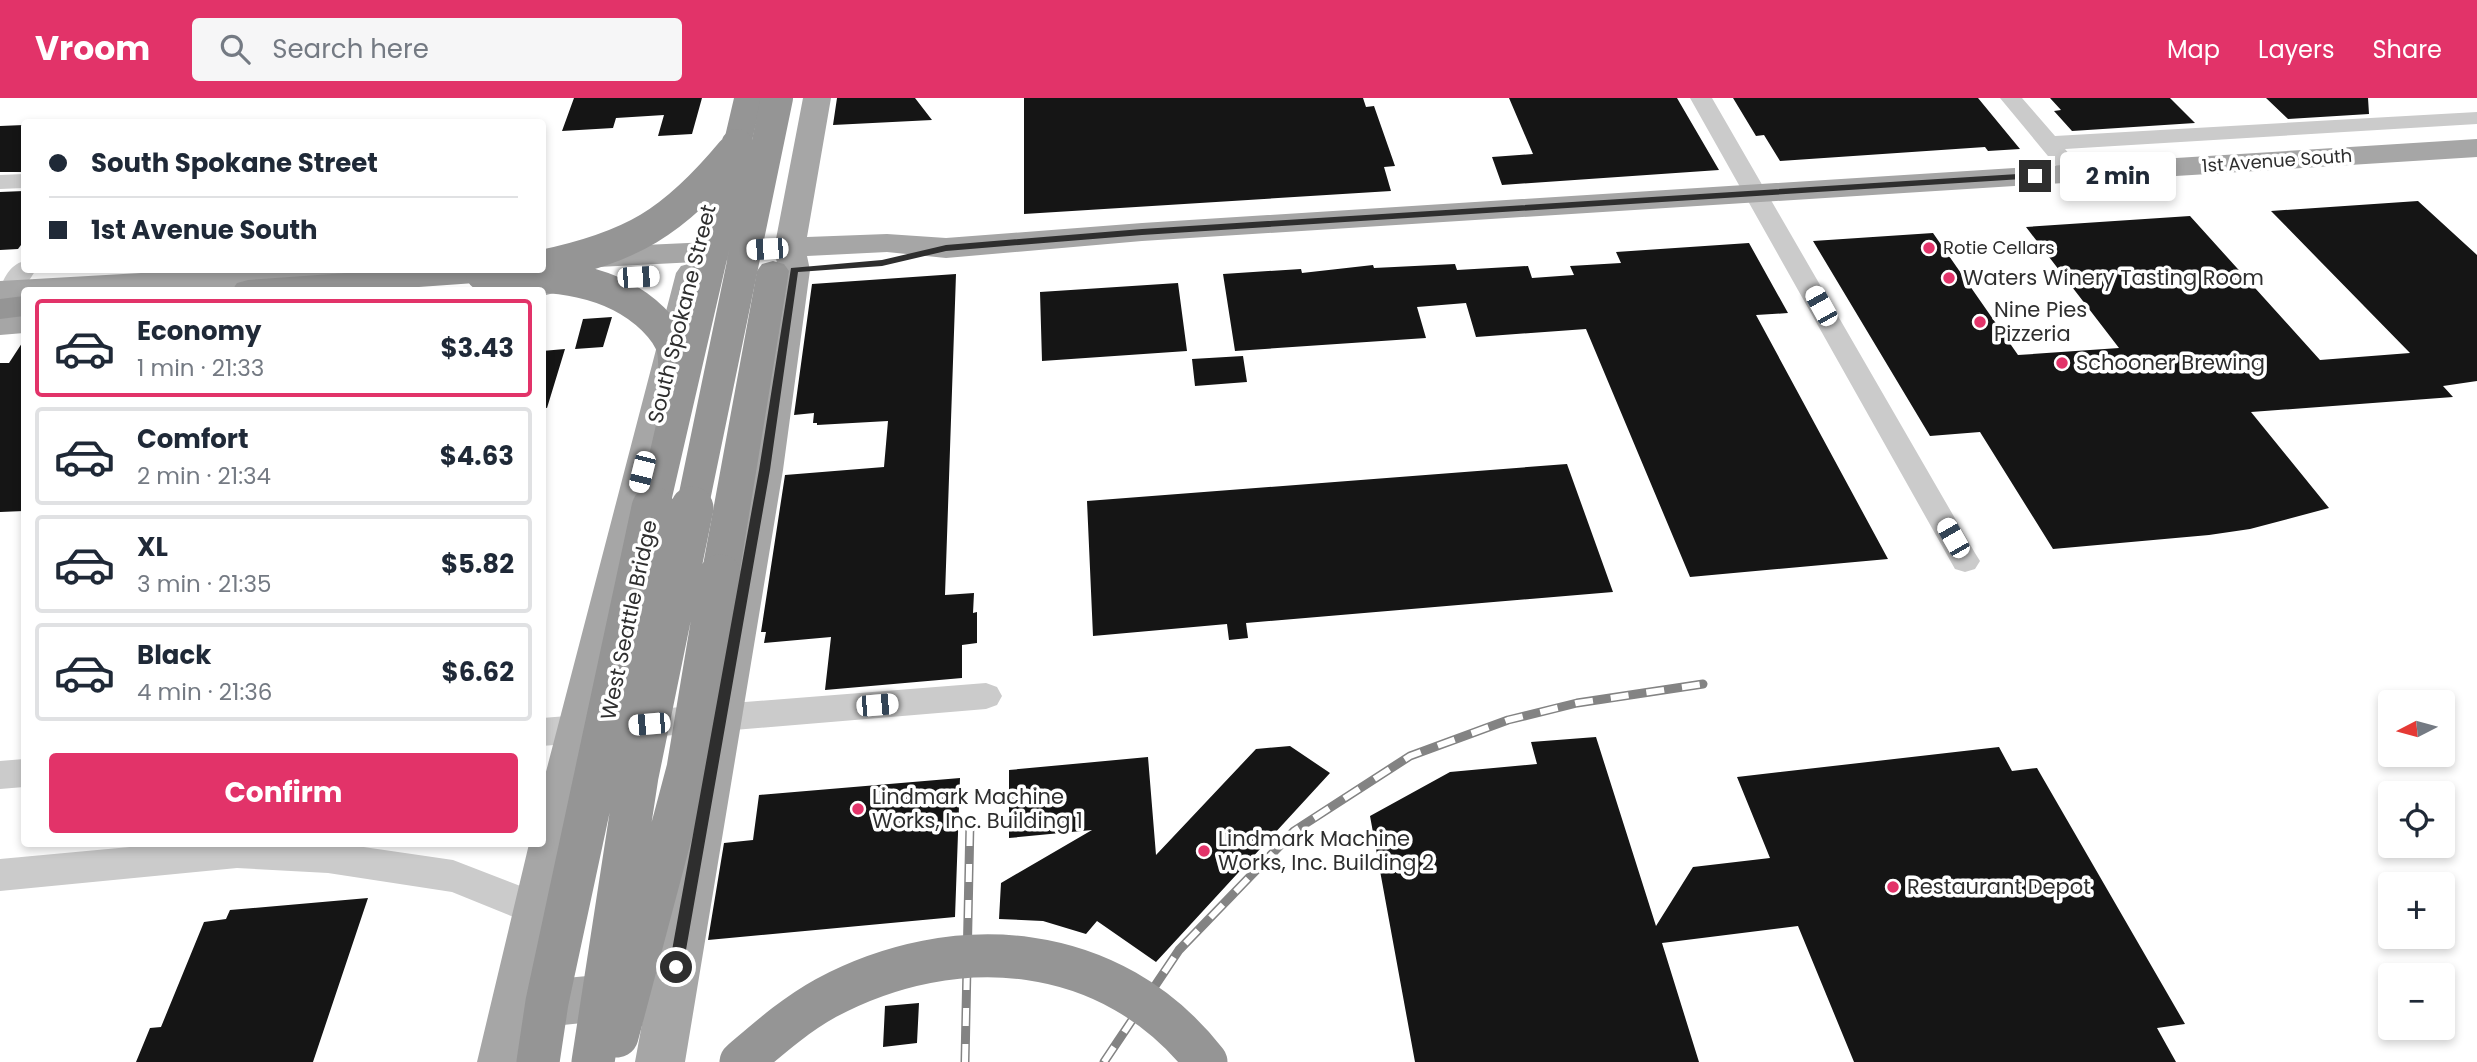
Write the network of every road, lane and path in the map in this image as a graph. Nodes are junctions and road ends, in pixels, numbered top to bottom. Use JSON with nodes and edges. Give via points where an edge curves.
{"nodes":[{"id":1,"x":736,"y":98,"type":"edge"},
{"id":2,"x":748,"y":98,"type":"edge"},
{"id":3,"x":777,"y":98,"type":"edge"},
{"id":4,"x":817,"y":98,"type":"edge"},
{"id":5,"x":1701,"y":98,"type":"edge"},
{"id":6,"x":2011,"y":98,"type":"edge"},
{"id":7,"x":2477,"y":118,"type":"edge"},
{"id":8,"x":2048,"y":143,"type":"junction"},
{"id":9,"x":737,"y":145,"type":"junction"},
{"id":10,"x":2477,"y":148,"type":"edge"},
{"id":11,"x":2075,"y":174,"type":"junction"},
{"id":12,"x":21,"y":181,"type":"edge"},
{"id":13,"x":0,"y":182,"type":"edge"},
{"id":14,"x":1757,"y":194,"type":"junction"},
{"id":15,"x":546,"y":259,"type":"edge"},
{"id":16,"x":786,"y":263,"type":"junction"},
{"id":17,"x":695,"y":264,"type":"junction"},
{"id":18,"x":546,"y":265,"type":"edge"},
{"id":19,"x":325,"y":273,"type":"edge"},
{"id":20,"x":513,"y":273,"type":"edge"},
{"id":21,"x":486,"y":282,"type":"edge"},
{"id":22,"x":178,"y":287,"type":"edge"},
{"id":23,"x":294,"y":287,"type":"edge"},
{"id":24,"x":675,"y":406,"type":"junction"},
{"id":25,"x":1965,"y":561,"type":"dead end"},
{"id":26,"x":744,"y":588,"type":"junction"},
{"id":27,"x":610,"y":598,"type":"junction"},
{"id":28,"x":986,"y":695,"type":"dead end"},
{"id":29,"x":721,"y":718,"type":"junction"},
{"id":30,"x":560,"y":731,"type":"edge"},
{"id":31,"x":21,"y":773,"type":"edge"},
{"id":32,"x":0,"y":775,"type":"edge"},
{"id":33,"x":546,"y":835,"type":"edge"},
{"id":34,"x":544,"y":847,"type":"edge"},
{"id":35,"x":0,"y":875,"type":"edge"},
{"id":36,"x":536,"y":909,"type":"junction"},
{"id":37,"x":672,"y":991,"type":"junction"},
{"id":38,"x":531,"y":1004,"type":"junction"},
{"id":39,"x":502,"y":1062,"type":"edge"},
{"id":40,"x":527,"y":1062,"type":"edge"},
{"id":41,"x":538,"y":1062,"type":"edge"},
{"id":42,"x":593,"y":1062,"type":"edge"},
{"id":43,"x":610,"y":1062,"type":"edge"},
{"id":44,"x":660,"y":1062,"type":"edge"},
{"id":45,"x":741,"y":1062,"type":"edge"},
{"id":46,"x":1206,"y":1062,"type":"edge"}],
"edges":[{"from":1,"to":17,"type":"main road","name":"South Spokane Street"},
{"from":2,"to":9,"type":"highway","name":"West Seattle Bridge"},
{"from":3,"to":42,"type":"highway","name":"West Seattle Bridge","bridge":true,"via":[[637,776]]},
{"from":4,"to":16,"type":"main road"},
{"from":5,"to":14,"type":"street"},
{"from":6,"to":8,"type":"street"},
{"from":7,"to":8,"type":"street","name":"1st Avenue South"},
{"from":8,"to":11,"type":"street"},
{"from":9,"to":18,"type":"highway","bridge":true,"via":[[701,190],[668,220],[602,252]]},
{"from":9,"to":24,"type":"highway","name":"West Seattle Bridge","bridge":true},
{"from":10,"to":11,"type":"main road","name":"1st Avenue South"},
{"from":11,"to":14,"type":"main road","name":"1st Avenue South"},
{"from":12,"to":13,"type":"street"},
{"from":14,"to":16,"type":"main road","name":"1st Avenue South","via":[[1142,232],[946,248],[882,263]]},
{"from":14,"to":25,"type":"street"},
{"from":15,"to":17,"type":"main road","name":"1st Avenue South"},
{"from":16,"to":17,"type":"main road","name":"1st Avenue South"},
{"from":16,"to":26,"type":"main road"},
{"from":16,"to":43,"type":"highway","bridge":true,"via":[[736,481],[688,769]]},
{"from":17,"to":21,"type":"main road","name":"1st Avenue South","via":[[623,278]]},
{"from":17,"to":27,"type":"main road","name":"South Spokane Street"},
{"from":19,"to":22,"type":"main road"},
{"from":20,"to":21,"type":"highway","bridge":true},
{"from":21,"to":23,"type":"highway"},
{"from":21,"to":24,"type":"highway","bridge":true,"via":[[572,279],[621,294],[647,311],[672,348]]},
{"from":24,"to":38,"type":"highway","name":"West Seattle Bridge","bridge":true},
{"from":26,"to":27,"type":"main road"},
{"from":26,"to":29,"type":"main road"},
{"from":27,"to":30,"type":"main road","name":"South Spokane Street"},
{"from":28,"to":29,"type":"street"},
{"from":29,"to":30,"type":"street"},
{"from":29,"to":37,"type":"main road"},
{"from":30,"to":33,"type":"main road","name":"South Spokane Street"},
{"from":31,"to":32,"type":"street"},
{"from":34,"to":36,"type":"main road","name":"South Spokane Street"},
{"from":35,"to":36,"type":"street","via":[[237,852],[315,856],[453,876]]},
{"from":36,"to":38,"type":"main road","name":"South Spokane Street"},
{"from":37,"to":38,"type":"main road"},
{"from":37,"to":44,"type":"main road"},
{"from":38,"to":39,"type":"main road","name":"South Spokane Street"},
{"from":38,"to":40,"type":"highway","bridge":true},
{"from":38,"to":41,"type":"highway","name":"West Seattle Bridge","bridge":true},
{"from":45,"to":46,"type":"highway","bridge":true,"via":[[789,1021],[861,980],[935,958],[972,954],[1046,960],[1114,985],[1175,1027]]}]}
